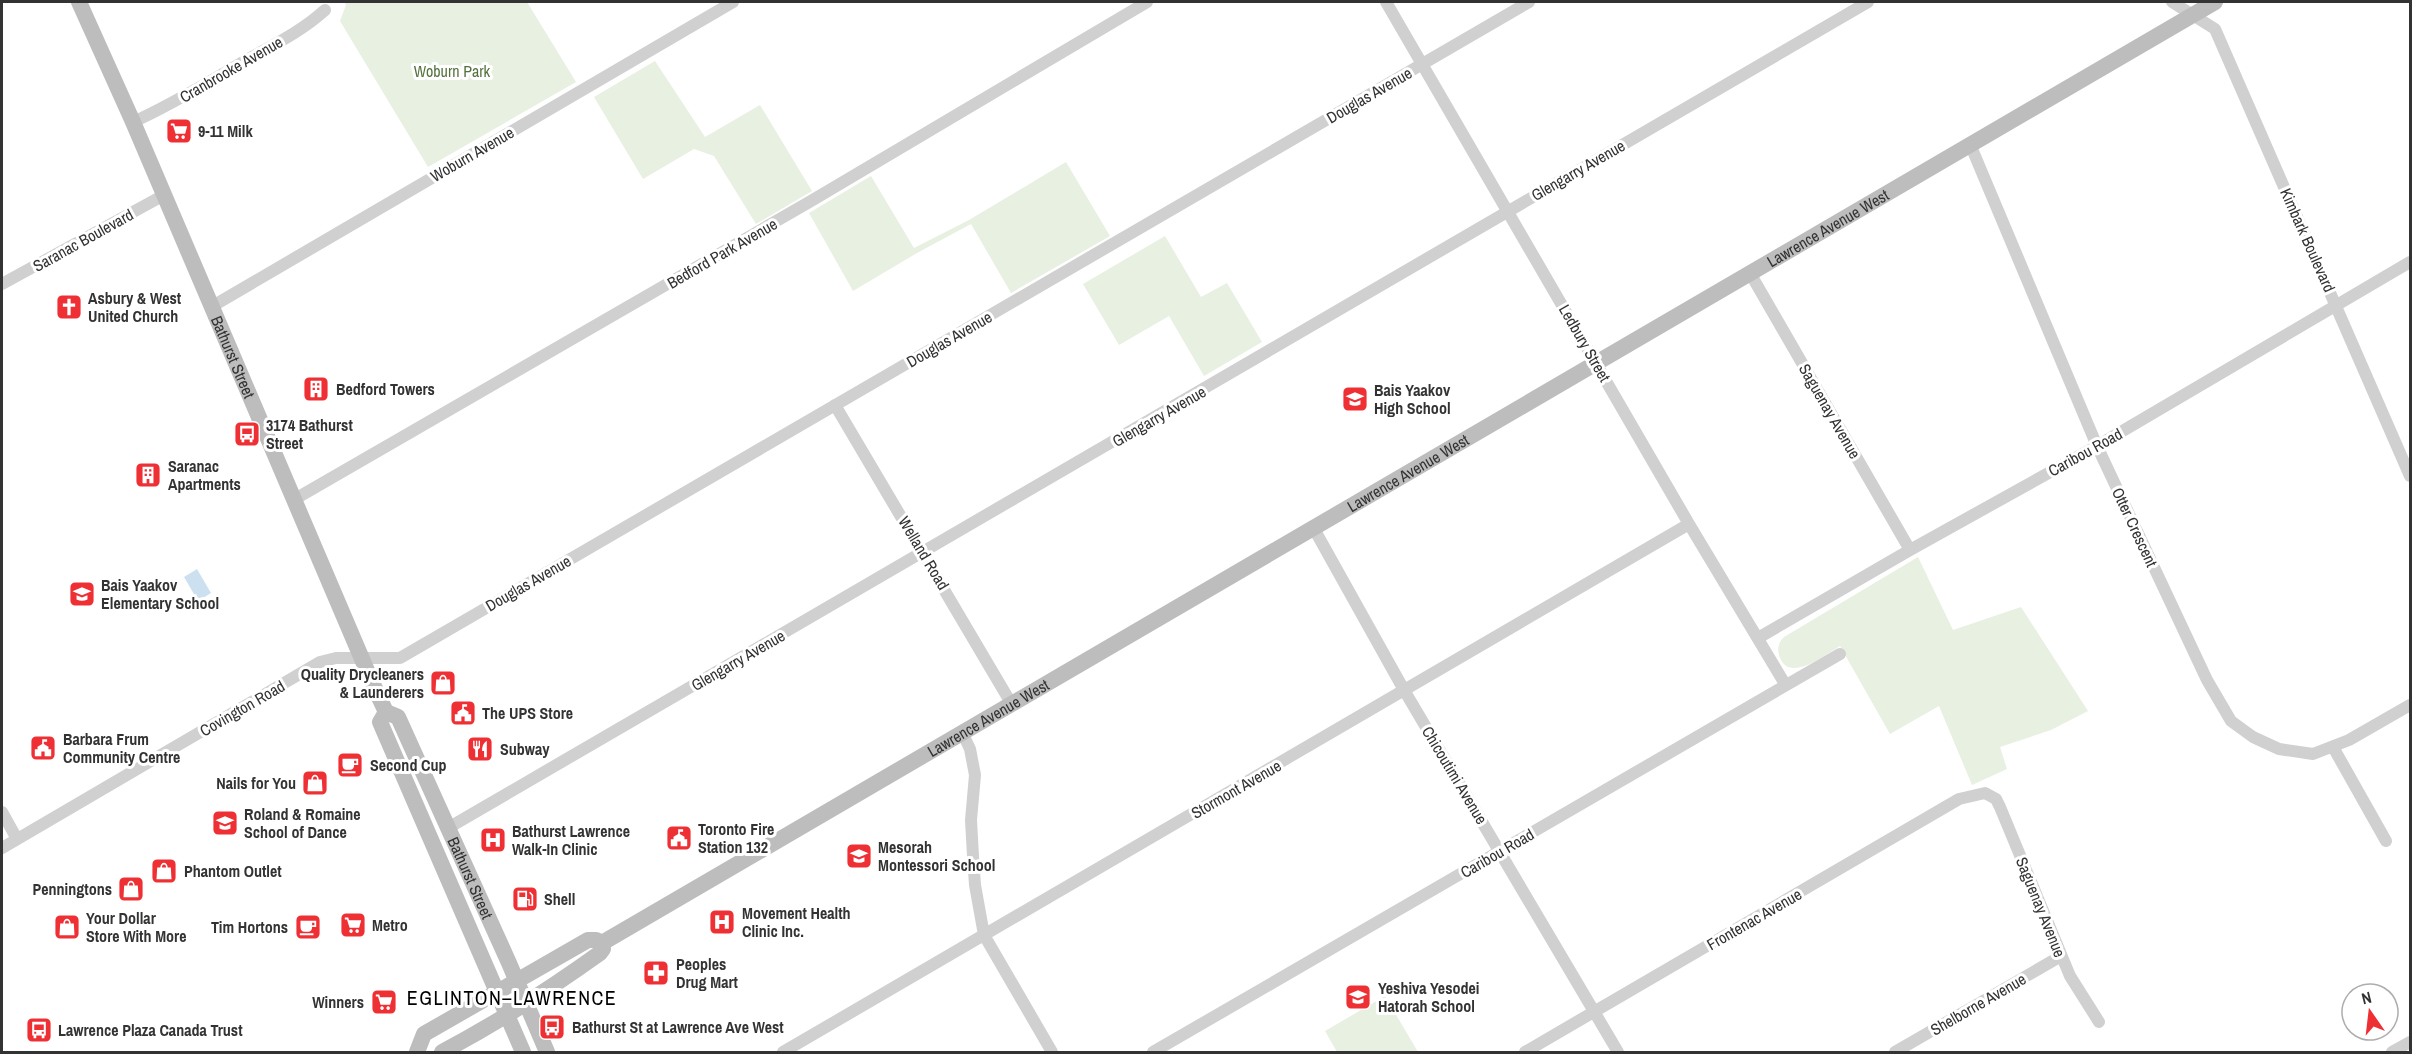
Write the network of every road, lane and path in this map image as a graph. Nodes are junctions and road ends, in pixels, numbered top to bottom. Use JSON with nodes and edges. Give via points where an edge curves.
{"nodes":[{"id":1,"x":80,"y":2,"type":"edge"},
{"id":2,"x":733,"y":2,"type":"edge"},
{"id":3,"x":1147,"y":2,"type":"edge"},
{"id":4,"x":1386,"y":2,"type":"edge"},
{"id":5,"x":1530,"y":2,"type":"edge"},
{"id":6,"x":1868,"y":2,"type":"edge"},
{"id":7,"x":2172,"y":2,"type":"edge"},
{"id":8,"x":2215,"y":2,"type":"edge"},
{"id":9,"x":325,"y":10,"type":"dead end"},
{"id":10,"x":2193,"y":14,"type":"junction"},
{"id":11,"x":1423,"y":63,"type":"junction"},
{"id":12,"x":133,"y":122,"type":"junction"},
{"id":13,"x":1970,"y":144,"type":"junction"},
{"id":14,"x":164,"y":195,"type":"junction"},
{"id":15,"x":1507,"y":211,"type":"junction"},
{"id":16,"x":2410,"y":262,"type":"edge"},
{"id":17,"x":1749,"y":273,"type":"junction"},
{"id":18,"x":2,"y":284,"type":"edge"},
{"id":19,"x":210,"y":307,"type":"junction"},
{"id":20,"x":2337,"y":307,"type":"junction"},
{"id":21,"x":1596,"y":362,"type":"junction"},
{"id":22,"x":835,"y":405,"type":"junction"},
{"id":23,"x":2097,"y":447,"type":"junction"},
{"id":24,"x":2410,"y":476,"type":"edge"},
{"id":25,"x":295,"y":499,"type":"junction"},
{"id":26,"x":1689,"y":524,"type":"junction"},
{"id":27,"x":1313,"y":527,"type":"junction"},
{"id":28,"x":1910,"y":550,"type":"junction"},
{"id":29,"x":925,"y":553,"type":"junction"},
{"id":30,"x":1758,"y":638,"type":"junction"},
{"id":31,"x":1840,"y":654,"type":"dead end"},
{"id":32,"x":363,"y":658,"type":"junction"},
{"id":33,"x":1785,"y":684,"type":"junction"},
{"id":34,"x":1404,"y":690,"type":"junction"},
{"id":35,"x":1011,"y":702,"type":"junction"},
{"id":36,"x":2410,"y":705,"type":"edge"},
{"id":37,"x":386,"y":712,"type":"junction"},
{"id":38,"x":962,"y":732,"type":"junction"},
{"id":39,"x":2333,"y":747,"type":"junction"},
{"id":40,"x":1985,"y":793,"type":"joint"},
{"id":41,"x":2,"y":812,"type":"edge"},
{"id":42,"x":448,"y":828,"type":"junction"},
{"id":43,"x":17,"y":839,"type":"junction"},
{"id":44,"x":2386,"y":841,"type":"dead end"},
{"id":45,"x":2,"y":848,"type":"edge"},
{"id":46,"x":1500,"y":850,"type":"junction"},
{"id":47,"x":984,"y":935,"type":"junction"},
{"id":48,"x":602,"y":943,"type":"junction"},
{"id":49,"x":2061,"y":956,"type":"junction"},
{"id":50,"x":516,"y":980,"type":"junction"},
{"id":51,"x":495,"y":992,"type":"junction"},
{"id":52,"x":527,"y":1005,"type":"junction"},
{"id":53,"x":1594,"y":1012,"type":"junction"},
{"id":54,"x":506,"y":1017,"type":"junction"},
{"id":55,"x":2099,"y":1022,"type":"dead end"},
{"id":56,"x":2410,"y":1042,"type":"edge"},
{"id":57,"x":418,"y":1052,"type":"edge"},
{"id":58,"x":442,"y":1053,"type":"edge"},
{"id":59,"x":523,"y":1053,"type":"edge"},
{"id":60,"x":547,"y":1053,"type":"edge"},
{"id":61,"x":783,"y":1053,"type":"edge"},
{"id":62,"x":1052,"y":1053,"type":"edge"},
{"id":63,"x":1154,"y":1053,"type":"edge"},
{"id":64,"x":1525,"y":1053,"type":"edge"},
{"id":65,"x":1618,"y":1053,"type":"edge"},
{"id":66,"x":1895,"y":1053,"type":"edge"},
{"id":67,"x":2392,"y":1053,"type":"edge"}],
"edges":[{"from":1,"to":12,"type":"main road","name":"Bathurst Street"},
{"from":2,"to":19,"type":"street","name":"Woburn Avenue"},
{"from":3,"to":25,"type":"street","name":"Bedford Park Avenue"},
{"from":4,"to":11,"type":"street","name":"Ledbury Street"},
{"from":5,"to":11,"type":"street","name":"Douglas Avenue"},
{"from":6,"to":15,"type":"street","name":"Glengarry Avenue"},
{"from":7,"to":10,"type":"street","name":"Kimbark Boulevard"},
{"from":8,"to":10,"type":"main road","name":"Lawrence Avenue West"},
{"from":9,"to":12,"type":"street","name":"Cranbrooke Avenue","via":[[277,43]]},
{"from":10,"to":13,"type":"main road","name":"Lawrence Avenue West"},
{"from":10,"to":20,"type":"street","name":"Kimbark Boulevard","via":[[2215,29]]},
{"from":11,"to":15,"type":"street","name":"Ledbury Street"},
{"from":11,"to":22,"type":"street","name":"Douglas Avenue"},
{"from":12,"to":14,"type":"main road","name":"Bathurst Street"},
{"from":13,"to":17,"type":"main road","name":"Lawrence Avenue West"},
{"from":13,"to":23,"type":"street","name":"Otter Crescent"},
{"from":14,"to":18,"type":"street","name":"Saranac Boulevard"},
{"from":14,"to":19,"type":"main road","name":"Bathurst Street"},
{"from":15,"to":21,"type":"street","name":"Ledbury Street"},
{"from":15,"to":29,"type":"street","name":"Glengarry Avenue"},
{"from":16,"to":20,"type":"street","name":"Caribou Road"},
{"from":17,"to":21,"type":"main road","name":"Lawrence Avenue West"},
{"from":17,"to":28,"type":"street","name":"Saguenay Avenue"},
{"from":19,"to":25,"type":"main road","name":"Bathurst Street"},
{"from":20,"to":23,"type":"street","name":"Caribou Road"},
{"from":20,"to":24,"type":"street","name":"Kimbark Boulevard"},
{"from":21,"to":26,"type":"street","name":"Ledbury Street"},
{"from":21,"to":27,"type":"main road","name":"Lawrence Avenue West"},
{"from":22,"to":29,"type":"street","name":"Welland Road"},
{"from":22,"to":32,"type":"street","name":"Douglas Avenue","via":[[400,658]]},
{"from":23,"to":28,"type":"street","name":"Caribou Road"},
{"from":23,"to":39,"type":"street","name":"Otter Crescent","via":[[2207,680],[2231,721],[2279,749],[2313,754]]},
{"from":25,"to":32,"type":"main road","name":"Bathurst Street"},
{"from":26,"to":30,"type":"street","name":"Ledbury Street"},
{"from":26,"to":34,"type":"street","name":"Stormont Avenue"},
{"from":27,"to":34,"type":"street","name":"Chicoutimi Avenue"},
{"from":27,"to":35,"type":"main road","name":"Lawrence Avenue West"},
{"from":28,"to":30,"type":"street","name":"Caribou Road"},
{"from":29,"to":35,"type":"street","name":"Welland Road"},
{"from":29,"to":42,"type":"street","name":"Glengarry Avenue"},
{"from":30,"to":33,"type":"street","name":"Ledbury Street"},
{"from":31,"to":33,"type":"street","name":"Caribou Road"},
{"from":32,"to":37,"type":"main road","name":"Bathurst Street"},
{"from":32,"to":43,"type":"street","name":"Covington Road","via":[[320,662]]},
{"from":33,"to":46,"type":"street","name":"Caribou Road"},
{"from":34,"to":46,"type":"street","name":"Chicoutimi Avenue"},
{"from":34,"to":47,"type":"street","name":"Stormont Avenue"},
{"from":35,"to":38,"type":"main road","name":"Lawrence Avenue West"},
{"from":36,"to":39,"type":"street","name":"Otter Crescent"},
{"from":37,"to":42,"type":"main road","name":"Bathurst Street","via":[[398,717]]},
{"from":37,"to":51,"type":"main road","name":"Bathurst Street","via":[[380,722]]},
{"from":38,"to":47,"type":"street","via":[[975,775],[973,856]]},
{"from":38,"to":48,"type":"main road","name":"Lawrence Avenue West"},
{"from":39,"to":44,"type":"street"},
{"from":40,"to":49,"type":"street","name":"Saguenay Avenue","via":[[1996,799],[2000,807]]},
{"from":40,"to":53,"type":"street","name":"Frontenac Avenue","via":[[1959,799]]},
{"from":41,"to":43,"type":"street"},
{"from":42,"to":50,"type":"main road","name":"Bathurst Street"},
{"from":43,"to":45,"type":"street","name":"Covington Road"},
{"from":46,"to":53,"type":"street","name":"Chicoutimi Avenue"},
{"from":46,"to":63,"type":"street","name":"Caribou Road"},
{"from":47,"to":61,"type":"street","name":"Stormont Avenue"},
{"from":47,"to":62,"type":"street"},
{"from":48,"to":50,"type":"main road","name":"Lawrence Avenue West","via":[[588,940]]},
{"from":48,"to":52,"type":"main road","name":"Lawrence Avenue West","via":[[600,953]]},
{"from":49,"to":55,"type":"street","name":"Saguenay Avenue"},
{"from":49,"to":66,"type":"street","name":"Shelborne Avenue"},
{"from":50,"to":51,"type":"main road","name":"Lawrence Avenue West"},
{"from":50,"to":52,"type":"main road","name":"Bathurst Street"},
{"from":51,"to":54,"type":"main road","name":"Bathurst Street"},
{"from":51,"to":57,"type":"main road","name":"Lawrence Avenue West","via":[[424,1034]]},
{"from":52,"to":54,"type":"main road","name":"Lawrence Avenue West"},
{"from":52,"to":60,"type":"main road","name":"Bathurst Street"},
{"from":53,"to":64,"type":"street","name":"Frontenac Avenue"},
{"from":53,"to":65,"type":"street","name":"Chicoutimi Avenue"},
{"from":54,"to":58,"type":"main road","name":"Lawrence Avenue West"},
{"from":54,"to":59,"type":"main road","name":"Bathurst Street"},
{"from":56,"to":67,"type":"street"}]}
